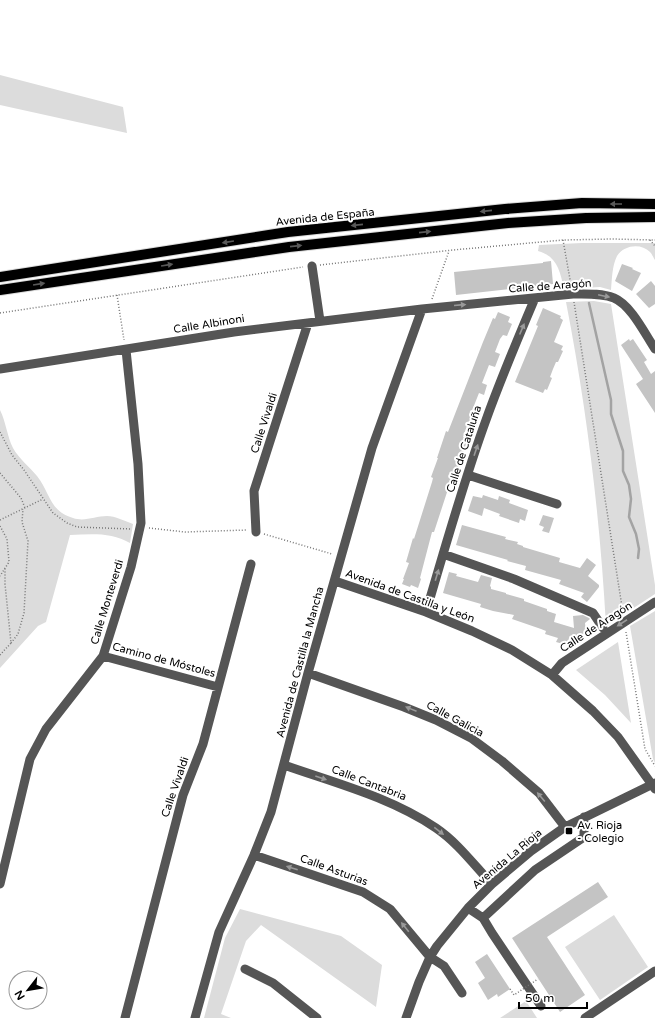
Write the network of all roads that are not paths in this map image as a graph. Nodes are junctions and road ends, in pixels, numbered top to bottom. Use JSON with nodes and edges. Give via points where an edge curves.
{"nodes":[{"id":1,"x":655,"y":204,"type":"edge"},
{"id":2,"x":655,"y":217,"type":"edge"},
{"id":3,"x":312,"y":266,"type":"road end"},
{"id":4,"x":0,"y":277,"type":"edge"},
{"id":5,"x":0,"y":290,"type":"edge"},
{"id":6,"x":536,"y":298,"type":"junction"},
{"id":7,"x":425,"y":308,"type":"junction"},
{"id":8,"x":320,"y":321,"type":"junction"},
{"id":9,"x":308,"y":323,"type":"junction"},
{"id":10,"x":655,"y":349,"type":"edge"},
{"id":11,"x":126,"y":350,"type":"junction"},
{"id":12,"x":0,"y":370,"type":"edge"},
{"id":13,"x":468,"y":475,"type":"junction"},
{"id":14,"x":557,"y":504,"type":"dead end"},
{"id":15,"x":256,"y":532,"type":"road end"},
{"id":16,"x":443,"y":554,"type":"junction"},
{"id":17,"x":251,"y":564,"type":"dead end"},
{"id":18,"x":335,"y":581,"type":"junction"},
{"id":19,"x":655,"y":602,"type":"edge"},
{"id":20,"x":426,"y":612,"type":"junction"},
{"id":21,"x":603,"y":628,"type":"dead end"},
{"id":22,"x":103,"y":656,"type":"junction"},
{"id":23,"x":308,"y":673,"type":"junction"},
{"id":24,"x":552,"y":675,"type":"junction"},
{"id":25,"x":218,"y":687,"type":"junction"},
{"id":26,"x":284,"y":765,"type":"junction"},
{"id":27,"x":654,"y":786,"type":"edge"},
{"id":28,"x":584,"y":817,"type":"junction"},
{"id":29,"x":565,"y":827,"type":"junction"},
{"id":30,"x":254,"y":855,"type":"junction"},
{"id":31,"x":0,"y":884,"type":"edge"},
{"id":32,"x":492,"y":884,"type":"junction"},
{"id":33,"x":468,"y":908,"type":"junction"},
{"id":34,"x":483,"y":918,"type":"junction"},
{"id":35,"x":430,"y":957,"type":"junction"},
{"id":36,"x":244,"y":969,"type":"dead end"},
{"id":37,"x":655,"y":971,"type":"edge"},
{"id":38,"x":462,"y":993,"type":"dead end"},
{"id":39,"x":541,"y":1006,"type":"dead end"},
{"id":40,"x":125,"y":1018,"type":"edge"},
{"id":41,"x":195,"y":1018,"type":"edge"},
{"id":42,"x":317,"y":1018,"type":"edge"},
{"id":43,"x":406,"y":1018,"type":"edge"},
{"id":44,"x":586,"y":1018,"type":"edge"}],
"edges":[{"from":1,"to":4,"type":"main road","name":"Avenida de España","one_way":true,"via":[[582,203],[288,232]]},
{"from":5,"to":2,"type":"main road","one_way":true,"via":[[289,247],[508,223]]},
{"from":3,"to":8,"type":"street"},
{"from":7,"to":6,"type":"street","name":"Calle de Aragón","one_way":true},
{"from":6,"to":10,"type":"street","name":"Calle de Aragón","one_way":true,"via":[[573,294],[597,294],[614,298],[629,310]]},
{"from":13,"to":6,"type":"street","name":"Calle de Cataluña","one_way":true,"via":[[512,351]]},
{"from":7,"to":8,"type":"street","name":"Calle Albinoni"},
{"from":7,"to":18,"type":"street","name":"Avenida de Castilla la Mancha","via":[[372,448]]},
{"from":8,"to":9,"type":"street","name":"Calle Albinoni"},
{"from":9,"to":11,"type":"street","name":"Calle Albinoni"},
{"from":9,"to":15,"type":"street","name":"Calle Vivaldi","via":[[254,491]]},
{"from":11,"to":12,"type":"street","name":"Calle Albinoni"},
{"from":11,"to":22,"type":"street","name":"Calle Monteverdi","via":[[138,464],[140,523],[131,567]]},
{"from":13,"to":14,"type":"street"},
{"from":13,"to":16,"type":"street","name":"Calle de Cataluña"},
{"from":20,"to":16,"type":"street","name":"Calle de Cataluña","one_way":true},
{"from":16,"to":21,"type":"street","via":[[514,579],[593,613]]},
{"from":17,"to":25,"type":"street","name":"Calle Vivaldi"},
{"from":18,"to":20,"type":"street","name":"Avenida de Castilla y León"},
{"from":18,"to":23,"type":"street","name":"Avenida de Castilla la Mancha"},
{"from":19,"to":24,"type":"street","name":"Calle de Aragón","one_way":true,"via":[[562,663]]},
{"from":20,"to":24,"type":"street","name":"Avenida de Castilla y León","via":[[472,630],[512,650]]},
{"from":22,"to":25,"type":"street","name":"Camino de Móstoles"},
{"from":22,"to":31,"type":"street","name":"Calle Monteverdi","via":[[46,729],[30,759]]},
{"from":23,"to":26,"type":"street","name":"Avenida de Castilla la Mancha"},
{"from":29,"to":23,"type":"street","name":"Calle Galicia","one_way":true,"via":[[539,793],[471,738],[411,709]]},
{"from":24,"to":27,"type":"street","name":"Avenida de Castilla y León","via":[[618,737]]},
{"from":25,"to":40,"type":"street","name":"Calle Vivaldi","via":[[203,744],[182,795]]},
{"from":26,"to":30,"type":"street","name":"Avenida de Castilla la Mancha","via":[[271,812]]},
{"from":26,"to":32,"type":"street","name":"Calle Cantabria","one_way":true,"via":[[378,797],[408,811],[437,828],[462,850]]},
{"from":27,"to":28,"type":"street","name":"Avenida La Rioja"},
{"from":28,"to":29,"type":"street","name":"Avenida La Rioja"},
{"from":28,"to":34,"type":"street","via":[[584,837],[535,870]]},
{"from":29,"to":32,"type":"street","name":"Avenida La Rioja","via":[[531,851]]},
{"from":35,"to":30,"type":"street","name":"Calle Asturias","one_way":true,"via":[[390,909],[364,892]]},
{"from":30,"to":41,"type":"street","name":"Avenida de Castilla la Mancha","via":[[219,932]]},
{"from":32,"to":33,"type":"street","name":"Avenida La Rioja"},
{"from":33,"to":34,"type":"street"},
{"from":33,"to":35,"type":"street","name":"Avenida La Rioja"},
{"from":34,"to":39,"type":"street"},
{"from":35,"to":38,"type":"street","name":"Calle Asturias","via":[[444,966]]},
{"from":35,"to":43,"type":"street","name":"Avenida La Rioja"},
{"from":36,"to":42,"type":"street","via":[[273,983]]},
{"from":37,"to":44,"type":"street"}]}
